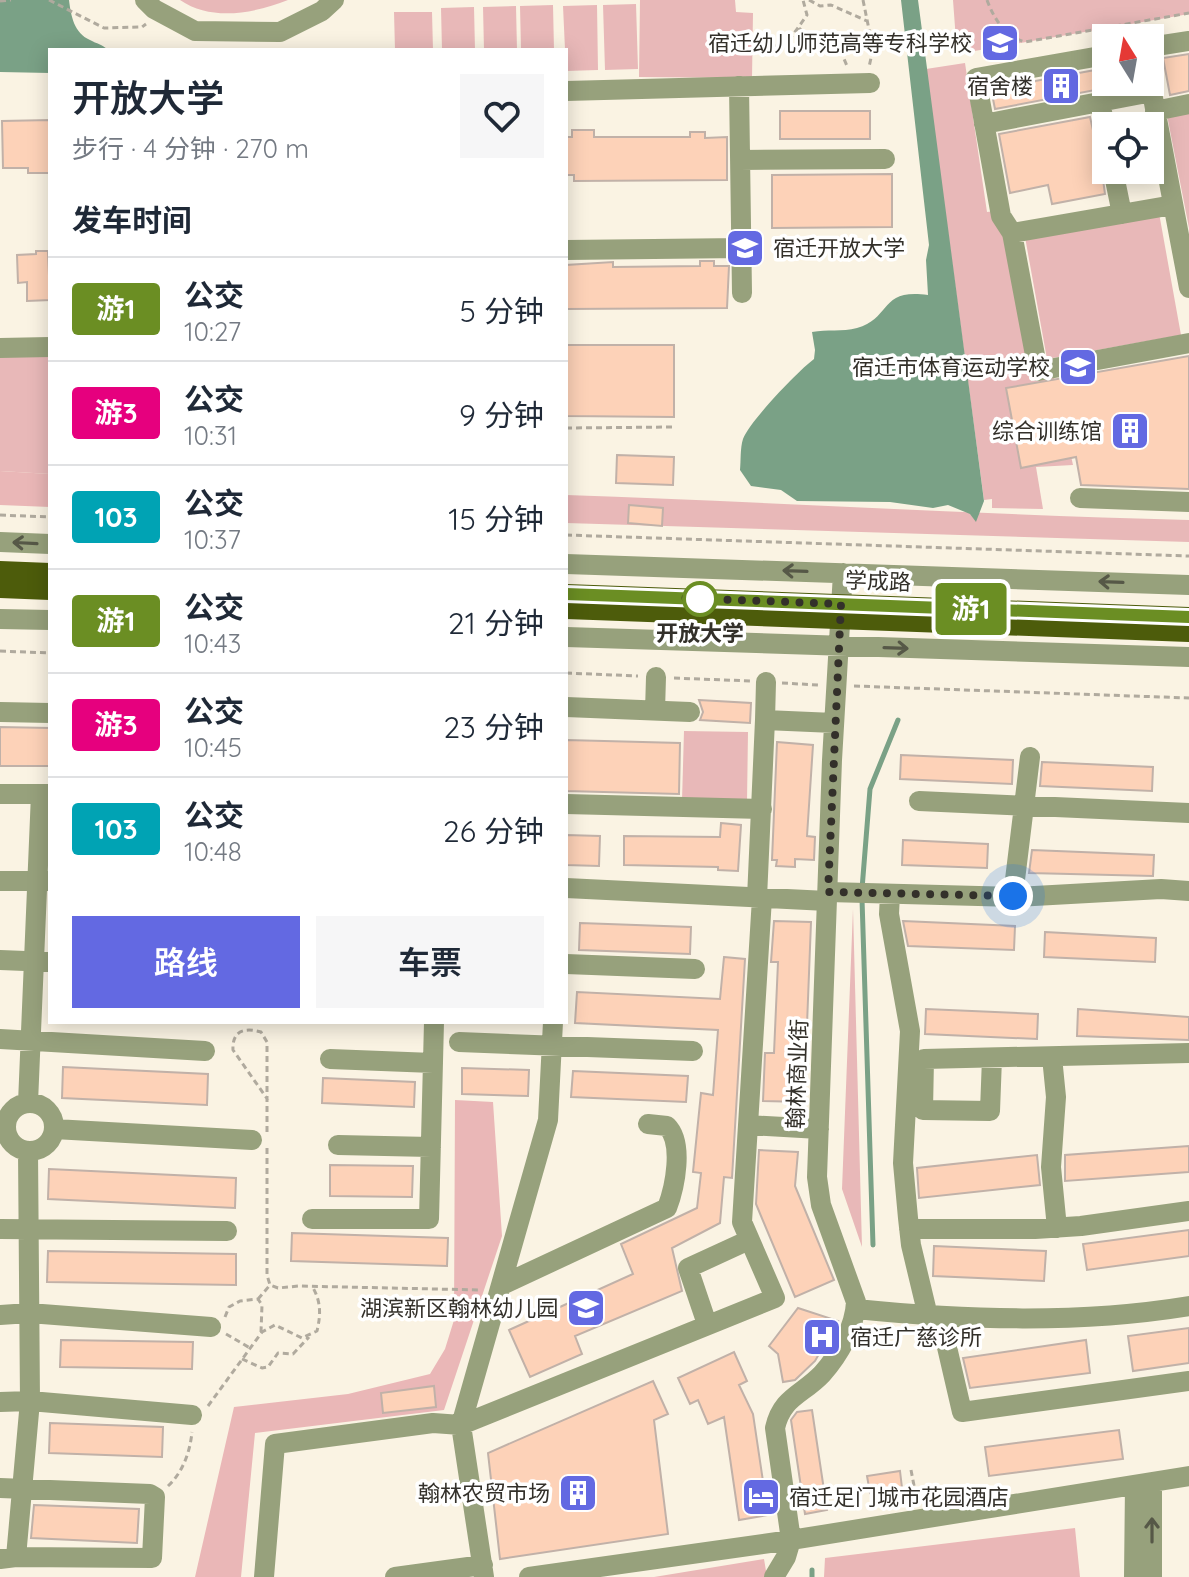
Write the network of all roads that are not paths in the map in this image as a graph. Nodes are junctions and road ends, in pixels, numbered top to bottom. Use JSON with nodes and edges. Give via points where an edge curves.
{"nodes":[{"id":1,"x":334,"y":0,"type":"edge"},
{"id":2,"x":152,"y":6,"type":"edge"},
{"id":3,"x":195,"y":41,"type":"edge"},
{"id":4,"x":281,"y":41,"type":"edge"},
{"id":5,"x":1189,"y":41,"type":"edge"},
{"id":6,"x":1164,"y":45,"type":"edge"},
{"id":7,"x":1092,"y":57,"type":"edge"},
{"id":8,"x":862,"y":83,"type":"road end"},
{"id":9,"x":739,"y":86,"type":"junction"},
{"id":10,"x":568,"y":91,"type":"edge"},
{"id":11,"x":1143,"y":96,"type":"edge"},
{"id":12,"x":1156,"y":96,"type":"edge"},
{"id":13,"x":1100,"y":101,"type":"junction"},
{"id":14,"x":1189,"y":104,"type":"edge"},
{"id":15,"x":1102,"y":112,"type":"edge"},
{"id":16,"x":984,"y":124,"type":"junction"},
{"id":17,"x":885,"y":159,"type":"dead end"},
{"id":18,"x":740,"y":160,"type":"junction"},
{"id":19,"x":1164,"y":172,"type":"edge"},
{"id":20,"x":1116,"y":184,"type":"edge"},
{"id":21,"x":1173,"y":205,"type":"junction"},
{"id":22,"x":1122,"y":214,"type":"junction"},
{"id":23,"x":1012,"y":233,"type":"junction"},
{"id":24,"x":741,"y":248,"type":"junction"},
{"id":25,"x":568,"y":250,"type":"edge"},
{"id":26,"x":1189,"y":288,"type":"edge"},
{"id":27,"x":742,"y":293,"type":"dead end"},
{"id":28,"x":1189,"y":343,"type":"edge"},
{"id":29,"x":48,"y":347,"type":"edge"},
{"id":30,"x":0,"y":348,"type":"edge"},
{"id":31,"x":1080,"y":498,"type":"dead end"},
{"id":32,"x":1189,"y":502,"type":"edge"},
{"id":33,"x":0,"y":542,"type":"edge"},
{"id":34,"x":48,"y":544,"type":"edge"},
{"id":35,"x":568,"y":564,"type":"edge"},
{"id":36,"x":0,"y":571,"type":"edge"},
{"id":37,"x":48,"y":573,"type":"edge"},
{"id":38,"x":843,"y":573,"type":"junction"},
{"id":39,"x":1189,"y":585,"type":"edge"},
{"id":40,"x":0,"y":588,"type":"edge"},
{"id":41,"x":48,"y":590,"type":"edge"},
{"id":42,"x":568,"y":594,"type":"edge"},
{"id":43,"x":568,"y":609,"type":"edge"},
{"id":44,"x":840,"y":612,"type":"junction"},
{"id":45,"x":1189,"y":617,"type":"edge"},
{"id":46,"x":0,"y":619,"type":"edge"},
{"id":47,"x":48,"y":620,"type":"edge"},
{"id":48,"x":1189,"y":632,"type":"edge"},
{"id":49,"x":568,"y":637,"type":"edge"},
{"id":50,"x":838,"y":646,"type":"junction"},
{"id":51,"x":1189,"y":657,"type":"edge"},
{"id":52,"x":656,"y":677,"type":"road end"},
{"id":53,"x":766,"y":682,"type":"road end"},
{"id":54,"x":568,"y":707,"type":"edge"},
{"id":55,"x":655,"y":711,"type":"junction"},
{"id":56,"x":0,"y":712,"type":"edge"},
{"id":57,"x":690,"y":712,"type":"dead end"},
{"id":58,"x":48,"y":713,"type":"edge"},
{"id":59,"x":765,"y":720,"type":"junction"},
{"id":60,"x":834,"y":723,"type":"junction"},
{"id":61,"x":1030,"y":757,"type":"dead end"},
{"id":62,"x":0,"y":794,"type":"edge"},
{"id":63,"x":46,"y":794,"type":"edge"},
{"id":64,"x":919,"y":801,"type":"dead end"},
{"id":65,"x":568,"y":804,"type":"edge"},
{"id":66,"x":1023,"y":806,"type":"junction"},
{"id":67,"x":762,"y":809,"type":"junction"},
{"id":68,"x":1189,"y":813,"type":"edge"},
{"id":69,"x":0,"y":881,"type":"edge"},
{"id":70,"x":44,"y":881,"type":"edge"},
{"id":71,"x":568,"y":888,"type":"edge"},
{"id":72,"x":1189,"y":891,"type":"edge"},
{"id":73,"x":874,"y":893,"type":"junction"},
{"id":74,"x":828,"y":896,"type":"junction"},
{"id":75,"x":1013,"y":896,"type":"junction"},
{"id":76,"x":760,"y":898,"type":"junction"},
{"id":77,"x":0,"y":960,"type":"edge"},
{"id":78,"x":42,"y":962,"type":"edge"},
{"id":79,"x":568,"y":964,"type":"edge"},
{"id":80,"x":695,"y":969,"type":"dead end"},
{"id":81,"x":434,"y":1024,"type":"edge"},
{"id":82,"x":553,"y":1024,"type":"edge"},
{"id":83,"x":0,"y":1039,"type":"edge"},
{"id":84,"x":31,"y":1040,"type":"junction"},
{"id":85,"x":459,"y":1042,"type":"dead end"},
{"id":86,"x":552,"y":1045,"type":"junction"},
{"id":87,"x":205,"y":1051,"type":"dead end"},
{"id":88,"x":693,"y":1051,"type":"dead end"},
{"id":89,"x":1189,"y":1053,"type":"edge"},
{"id":90,"x":1052,"y":1057,"type":"junction"},
{"id":91,"x":992,"y":1058,"type":"junction"},
{"id":92,"x":330,"y":1059,"type":"dead end"},
{"id":93,"x":916,"y":1059,"type":"junction"},
{"id":94,"x":433,"y":1063,"type":"junction"},
{"id":95,"x":13,"y":1109,"type":"edge"},
{"id":96,"x":648,"y":1124,"type":"dead end"},
{"id":97,"x":748,"y":1125,"type":"junction"},
{"id":98,"x":54,"y":1129,"type":"junction"},
{"id":99,"x":819,"y":1129,"type":"junction"},
{"id":100,"x":4,"y":1138,"type":"edge"},
{"id":101,"x":252,"y":1140,"type":"dead end"},
{"id":102,"x":338,"y":1145,"type":"dead end"},
{"id":103,"x":431,"y":1147,"type":"junction"},
{"id":104,"x":28,"y":1151,"type":"junction"},
{"id":105,"x":1189,"y":1211,"type":"edge"},
{"id":106,"x":312,"y":1219,"type":"dead end"},
{"id":107,"x":29,"y":1228,"type":"junction"},
{"id":108,"x":1057,"y":1228,"type":"junction"},
{"id":109,"x":0,"y":1229,"type":"edge"},
{"id":110,"x":909,"y":1229,"type":"junction"},
{"id":111,"x":227,"y":1231,"type":"dead end"},
{"id":112,"x":749,"y":1240,"type":"junction"},
{"id":113,"x":501,"y":1288,"type":"junction"},
{"id":114,"x":1189,"y":1306,"type":"edge"},
{"id":115,"x":856,"y":1309,"type":"junction"},
{"id":116,"x":29,"y":1313,"type":"junction"},
{"id":117,"x":0,"y":1315,"type":"edge"},
{"id":118,"x":934,"y":1317,"type":"junction"},
{"id":119,"x":707,"y":1324,"type":"junction"},
{"id":120,"x":218,"y":1330,"type":"road end"},
{"id":121,"x":1189,"y":1381,"type":"edge"},
{"id":122,"x":30,"y":1401,"type":"junction"},
{"id":123,"x":0,"y":1402,"type":"edge"},
{"id":124,"x":192,"y":1415,"type":"road end"},
{"id":125,"x":461,"y":1425,"type":"junction"},
{"id":126,"x":1189,"y":1476,"type":"edge"},
{"id":127,"x":1144,"y":1484,"type":"junction"},
{"id":128,"x":0,"y":1488,"type":"edge"},
{"id":129,"x":22,"y":1488,"type":"junction"},
{"id":130,"x":791,"y":1540,"type":"junction"},
{"id":131,"x":8,"y":1558,"type":"edge"},
{"id":132,"x":484,"y":1571,"type":"edge"},
{"id":133,"x":264,"y":1577,"type":"edge"},
{"id":134,"x":395,"y":1577,"type":"edge"},
{"id":135,"x":529,"y":1577,"type":"edge"},
{"id":136,"x":774,"y":1577,"type":"edge"},
{"id":137,"x":1134,"y":1577,"type":"edge"},
{"id":138,"x":1152,"y":1577,"type":"edge"}],
"edges":[{"from":1,"to":4,"type":"street"},
{"from":2,"to":3,"type":"street"},
{"from":3,"to":4,"type":"street"},
{"from":5,"to":6,"type":"street"},
{"from":7,"to":16,"type":"street","via":[[976,78]]},
{"from":8,"to":9,"type":"street"},
{"from":9,"to":10,"type":"street"},
{"from":9,"to":18,"type":"street"},
{"from":11,"to":13,"type":"street"},
{"from":12,"to":14,"type":"street"},
{"from":13,"to":15,"type":"street"},
{"from":13,"to":16,"type":"street"},
{"from":16,"to":23,"type":"street","via":[[1001,216]]},
{"from":17,"to":18,"type":"street"},
{"from":18,"to":24,"type":"street"},
{"from":19,"to":21,"type":"street"},
{"from":20,"to":22,"type":"street"},
{"from":21,"to":22,"type":"street"},
{"from":21,"to":26,"type":"street"},
{"from":22,"to":23,"type":"street"},
{"from":23,"to":28,"type":"street","via":[[1038,371]]},
{"from":24,"to":25,"type":"street"},
{"from":24,"to":27,"type":"street"},
{"from":29,"to":30,"type":"street"},
{"from":31,"to":32,"type":"street"},
{"from":34,"to":33,"type":"street","one_way":true},
{"from":38,"to":35,"type":"street","one_way":true},
{"from":36,"to":37,"type":"main road"},
{"from":39,"to":38,"type":"street","one_way":true},
{"from":38,"to":44,"type":"street","name":"翰林商业街"},
{"from":40,"to":41,"type":"main road"},
{"from":42,"to":44,"type":"main road","name":"学成路"},
{"from":43,"to":44,"type":"main road","name":"学成路"},
{"from":44,"to":45,"type":"main road","name":"学成路"},
{"from":44,"to":48,"type":"main road","name":"学成路"},
{"from":44,"to":50,"type":"street","name":"翰林商业街"},
{"from":46,"to":47,"type":"street"},
{"from":49,"to":50,"type":"street"},
{"from":50,"to":51,"type":"street","one_way":true},
{"from":50,"to":60,"type":"street","name":"翰林商业街"},
{"from":52,"to":55,"type":"street"},
{"from":53,"to":59,"type":"street"},
{"from":54,"to":55,"type":"street"},
{"from":55,"to":57,"type":"street"},
{"from":56,"to":58,"type":"street"},
{"from":59,"to":60,"type":"street"},
{"from":59,"to":67,"type":"street"},
{"from":60,"to":74,"type":"street","name":"翰林商业街"},
{"from":61,"to":66,"type":"street"},
{"from":62,"to":63,"type":"street"},
{"from":63,"to":70,"type":"street"},
{"from":64,"to":66,"type":"street"},
{"from":65,"to":67,"type":"street"},
{"from":66,"to":68,"type":"street"},
{"from":66,"to":75,"type":"street"},
{"from":67,"to":76,"type":"street"},
{"from":69,"to":70,"type":"street"},
{"from":70,"to":78,"type":"street"},
{"from":71,"to":76,"type":"street"},
{"from":72,"to":75,"type":"street"},
{"from":73,"to":74,"type":"street"},
{"from":73,"to":75,"type":"street"},
{"from":73,"to":93,"type":"street","via":[[889,914]]},
{"from":74,"to":76,"type":"street"},
{"from":74,"to":99,"type":"street","name":"翰林商业街"},
{"from":76,"to":97,"type":"street"},
{"from":77,"to":78,"type":"street"},
{"from":78,"to":84,"type":"street"},
{"from":79,"to":80,"type":"street"},
{"from":81,"to":94,"type":"street"},
{"from":82,"to":86,"type":"street"},
{"from":83,"to":84,"type":"street"},
{"from":84,"to":87,"type":"street"},
{"from":84,"to":95,"type":"street"},
{"from":85,"to":86,"type":"street"},
{"from":86,"to":88,"type":"street"},
{"from":86,"to":113,"type":"street","via":[[548,1120]]},
{"from":89,"to":90,"type":"street"},
{"from":90,"to":91,"type":"street"},
{"from":90,"to":108,"type":"street","via":[[1056,1097],[1051,1167]]},
{"from":91,"to":93,"type":"street"},
{"from":91,"to":93,"type":"street","via":[[990,1111],[923,1110]]},
{"from":92,"to":94,"type":"street"},
{"from":93,"to":110,"type":"street","via":[[903,1163]]},
{"from":94,"to":103,"type":"street"},
{"from":95,"to":98,"type":"street","via":[[41,1105]]},
{"from":95,"to":100,"type":"street"},
{"from":96,"to":113,"type":"street","via":[[667,1126],[676,1138],[674,1190],[667,1208]]},
{"from":97,"to":99,"type":"street"},
{"from":97,"to":112,"type":"street","via":[[742,1222]]},
{"from":98,"to":101,"type":"street"},
{"from":98,"to":104,"type":"street","via":[[44,1147]]},
{"from":99,"to":115,"type":"street","name":"翰林商业街","via":[[821,1205]]},
{"from":100,"to":104,"type":"street"},
{"from":102,"to":103,"type":"street"},
{"from":103,"to":106,"type":"street","via":[[429,1219]]},
{"from":104,"to":107,"type":"street"},
{"from":105,"to":108,"type":"street"},
{"from":107,"to":109,"type":"street"},
{"from":107,"to":111,"type":"street"},
{"from":107,"to":116,"type":"street"},
{"from":108,"to":110,"type":"street"},
{"from":110,"to":118,"type":"street"},
{"from":112,"to":119,"type":"street","via":[[688,1268]]},
{"from":112,"to":119,"type":"street","via":[[775,1298]]},
{"from":113,"to":125,"type":"street"},
{"from":114,"to":118,"type":"street","via":[[1099,1316]]},
{"from":115,"to":118,"type":"street"},
{"from":115,"to":130,"type":"street","via":[[856,1320],[827,1367],[778,1414],[775,1428]]},
{"from":116,"to":117,"type":"street"},
{"from":116,"to":120,"type":"street"},
{"from":116,"to":122,"type":"street"},
{"from":118,"to":121,"type":"street","via":[[962,1412]]},
{"from":119,"to":125,"type":"street"},
{"from":122,"to":123,"type":"street"},
{"from":122,"to":124,"type":"street"},
{"from":122,"to":129,"type":"street"},
{"from":125,"to":132,"type":"street"},
{"from":125,"to":133,"type":"street","via":[[433,1423],[275,1444]]},
{"from":126,"to":127,"type":"street"},
{"from":127,"to":130,"type":"street"},
{"from":127,"to":137,"type":"street"},
{"from":138,"to":127,"type":"street","one_way":true},
{"from":128,"to":129,"type":"street"},
{"from":129,"to":131,"type":"street"},
{"from":129,"to":131,"type":"street","via":[[150,1494],[155,1497],[152,1558]]},
{"from":130,"to":135,"type":"street"},
{"from":130,"to":136,"type":"street"},
{"from":132,"to":134,"type":"street"}]}
